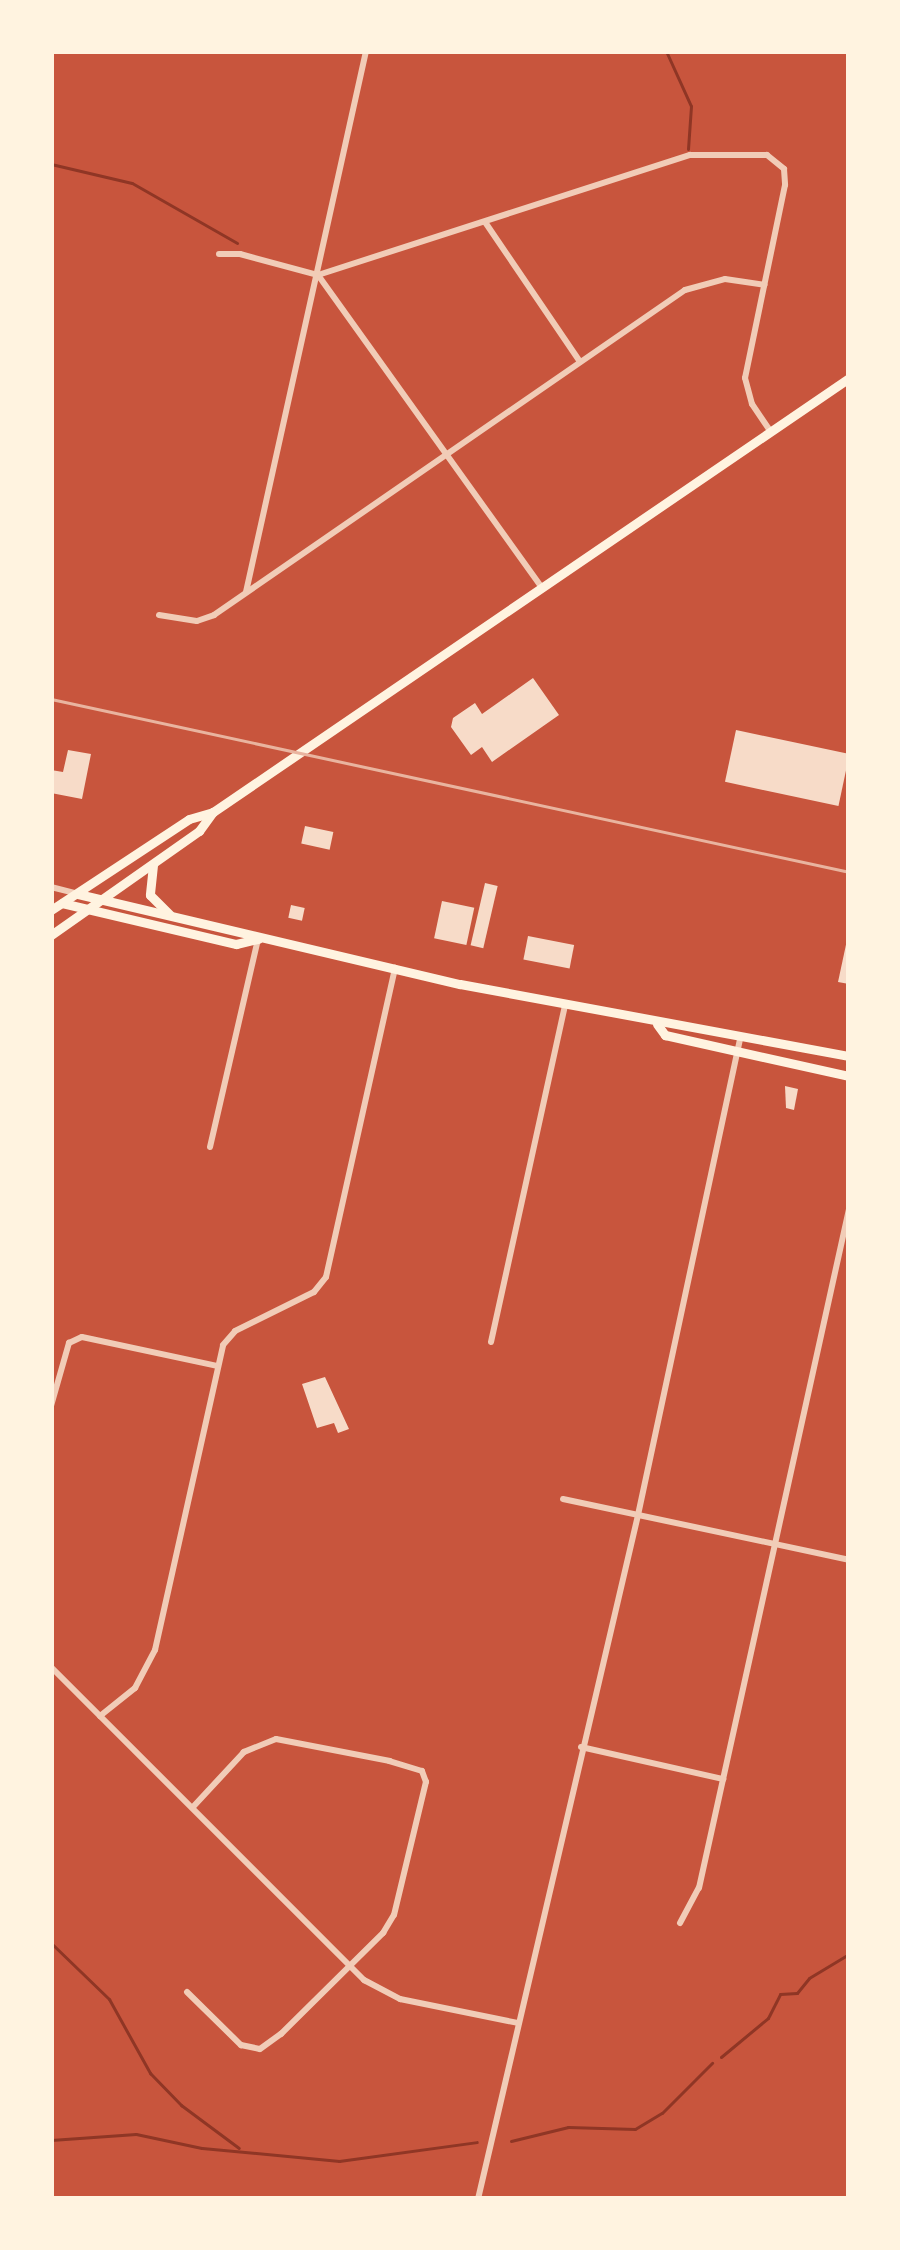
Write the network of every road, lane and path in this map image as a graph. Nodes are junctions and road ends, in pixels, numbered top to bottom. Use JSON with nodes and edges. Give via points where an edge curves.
{"nodes":[{"id":1,"x":366,"y":51,"type":"edge"},
{"id":2,"x":485,"y":222,"type":"junction"},
{"id":3,"x":219,"y":254,"type":"dead end"},
{"id":4,"x":318,"y":275,"type":"junction"},
{"id":5,"x":765,"y":285,"type":"junction"},
{"id":6,"x":580,"y":362,"type":"junction"},
{"id":7,"x":849,"y":378,"type":"edge"},
{"id":8,"x":770,"y":431,"type":"junction"},
{"id":9,"x":449,"y":454,"type":"junction"},
{"id":10,"x":543,"y":590,"type":"junction"},
{"id":11,"x":245,"y":595,"type":"junction"},
{"id":12,"x":159,"y":615,"type":"dead end"},
{"id":13,"x":213,"y":812,"type":"junction"},
{"id":14,"x":155,"y":862,"type":"junction"},
{"id":15,"x":51,"y":887,"type":"edge"},
{"id":16,"x":78,"y":894,"type":"junction"},
{"id":17,"x":101,"y":899,"type":"junction"},
{"id":18,"x":57,"y":902,"type":"edge"},
{"id":19,"x":51,"y":910,"type":"edge"},
{"id":20,"x":86,"y":910,"type":"junction"},
{"id":21,"x":170,"y":915,"type":"junction"},
{"id":22,"x":51,"y":934,"type":"edge"},
{"id":23,"x":258,"y":939,"type":"junction"},
{"id":24,"x":395,"y":968,"type":"junction"},
{"id":25,"x":565,"y":1005,"type":"junction"},
{"id":26,"x":657,"y":1024,"type":"junction"},
{"id":27,"x":741,"y":1034,"type":"junction"},
{"id":28,"x":737,"y":1051,"type":"junction"},
{"id":29,"x":849,"y":1057,"type":"edge"},
{"id":30,"x":849,"y":1076,"type":"edge"},
{"id":31,"x":210,"y":1147,"type":"dead end"},
{"id":32,"x":849,"y":1209,"type":"edge"},
{"id":33,"x":491,"y":1342,"type":"dead end"},
{"id":34,"x":217,"y":1366,"type":"junction"},
{"id":35,"x":51,"y":1406,"type":"edge"},
{"id":36,"x":563,"y":1499,"type":"dead end"},
{"id":37,"x":638,"y":1515,"type":"junction"},
{"id":38,"x":776,"y":1544,"type":"junction"},
{"id":39,"x":849,"y":1560,"type":"edge"},
{"id":40,"x":51,"y":1666,"type":"edge"},
{"id":41,"x":100,"y":1716,"type":"junction"},
{"id":42,"x":581,"y":1748,"type":"junction"},
{"id":43,"x":722,"y":1779,"type":"junction"},
{"id":44,"x":192,"y":1808,"type":"junction"},
{"id":45,"x":680,"y":1924,"type":"dead end"},
{"id":46,"x":349,"y":1966,"type":"junction"},
{"id":47,"x":187,"y":1992,"type":"dead end"},
{"id":48,"x":518,"y":2023,"type":"junction"},
{"id":49,"x":478,"y":2199,"type":"edge"}],
"edges":[{"from":1,"to":4,"type":"street"},
{"from":2,"to":4,"type":"street"},
{"from":2,"to":5,"type":"street","via":[[690,155],[767,155],[786,175]]},
{"from":2,"to":6,"type":"street"},
{"from":3,"to":4,"type":"street"},
{"from":4,"to":9,"type":"street"},
{"from":4,"to":11,"type":"street"},
{"from":5,"to":6,"type":"street","via":[[725,279],[695,286]]},
{"from":5,"to":8,"type":"street","via":[[745,378]]},
{"from":6,"to":9,"type":"street"},
{"from":7,"to":8,"type":"main road"},
{"from":8,"to":10,"type":"main road"},
{"from":9,"to":10,"type":"street"},
{"from":9,"to":11,"type":"street"},
{"from":10,"to":13,"type":"main road"},
{"from":11,"to":12,"type":"street","via":[[197,622]]},
{"from":13,"to":14,"type":"main road"},
{"from":13,"to":16,"type":"main road","via":[[189,819]]},
{"from":14,"to":17,"type":"main road"},
{"from":14,"to":21,"type":"main road","via":[[150,896]]},
{"from":15,"to":16,"type":"street"},
{"from":16,"to":17,"type":"main road"},
{"from":16,"to":18,"type":"main road"},
{"from":17,"to":20,"type":"main road"},
{"from":17,"to":21,"type":"main road"},
{"from":18,"to":19,"type":"main road"},
{"from":18,"to":20,"type":"main road"},
{"from":20,"to":22,"type":"main road"},
{"from":20,"to":23,"type":"main road","via":[[236,944]]},
{"from":21,"to":23,"type":"main road"},
{"from":23,"to":24,"type":"main road"},
{"from":23,"to":31,"type":"street"},
{"from":24,"to":25,"type":"main road"},
{"from":24,"to":34,"type":"street","via":[[326,1277],[293,1305],[235,1331]]},
{"from":25,"to":26,"type":"main road"},
{"from":25,"to":33,"type":"street"},
{"from":26,"to":27,"type":"main road"},
{"from":26,"to":28,"type":"main road","via":[[665,1035]]},
{"from":27,"to":28,"type":"street"},
{"from":27,"to":29,"type":"main road"},
{"from":28,"to":30,"type":"main road"},
{"from":28,"to":37,"type":"street"},
{"from":32,"to":38,"type":"street"},
{"from":34,"to":35,"type":"street","via":[[82,1337],[69,1343]]},
{"from":34,"to":41,"type":"street","via":[[154,1650],[135,1688]]},
{"from":36,"to":37,"type":"street"},
{"from":37,"to":38,"type":"street"},
{"from":37,"to":42,"type":"street"},
{"from":38,"to":39,"type":"street"},
{"from":38,"to":43,"type":"street"},
{"from":40,"to":41,"type":"street"},
{"from":41,"to":44,"type":"street"},
{"from":42,"to":43,"type":"street"},
{"from":42,"to":48,"type":"street"},
{"from":43,"to":45,"type":"street","via":[[699,1888]]},
{"from":44,"to":46,"type":"street"},
{"from":44,"to":46,"type":"street","via":[[244,1752],[276,1738],[422,1771],[426,1782],[394,1915]]},
{"from":46,"to":47,"type":"street","via":[[260,2049],[241,2045]]},
{"from":46,"to":48,"type":"street","via":[[400,1999]]},
{"from":48,"to":49,"type":"street"}]}
